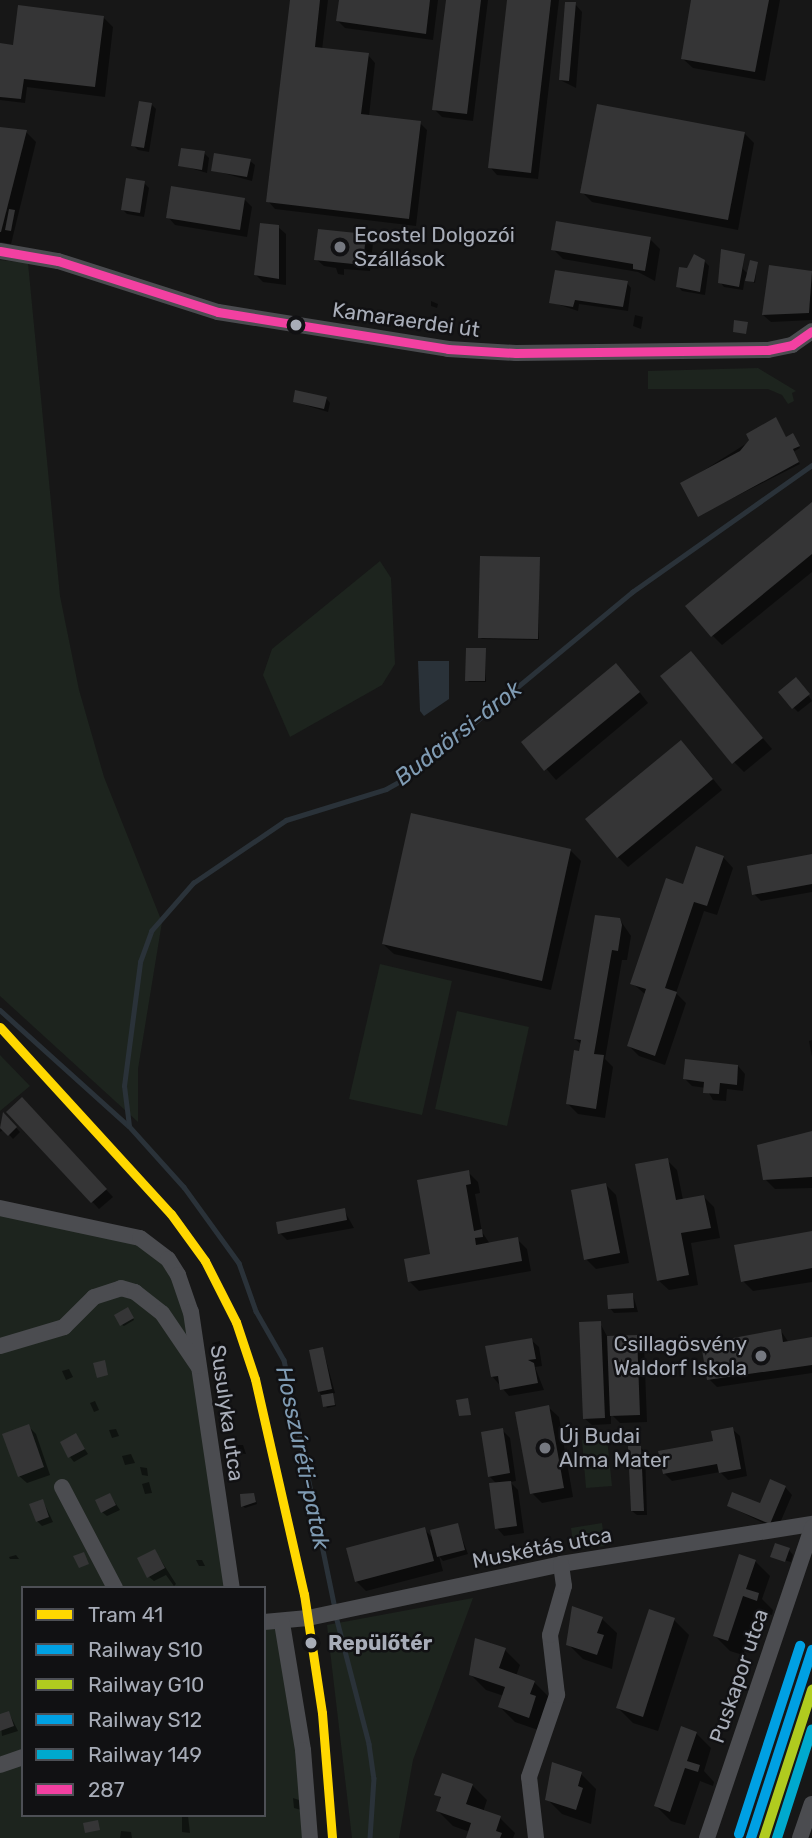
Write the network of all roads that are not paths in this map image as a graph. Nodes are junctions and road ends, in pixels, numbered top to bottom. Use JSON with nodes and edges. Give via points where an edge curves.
{"nodes":[{"id":1,"x":0,"y":251,"type":"edge"},
{"id":2,"x":808,"y":340,"type":"edge"},
{"id":3,"x":0,"y":1208,"type":"edge"},
{"id":4,"x":0,"y":1346,"type":"edge"},
{"id":5,"x":200,"y":1367,"type":"junction"},
{"id":6,"x":62,"y":1487,"type":"dead end"},
{"id":7,"x":812,"y":1525,"type":"edge"},
{"id":8,"x":561,"y":1564,"type":"junction"},
{"id":9,"x":115,"y":1586,"type":"edge"},
{"id":10,"x":232,"y":1586,"type":"edge"},
{"id":11,"x":266,"y":1622,"type":"edge"},
{"id":12,"x":282,"y":1623,"type":"junction"},
{"id":13,"x":21,"y":1758,"type":"edge"},
{"id":14,"x":0,"y":1765,"type":"edge"},
{"id":15,"x":812,"y":1804,"type":"edge"},
{"id":16,"x":310,"y":1838,"type":"edge"},
{"id":17,"x":536,"y":1838,"type":"edge"},
{"id":18,"x":707,"y":1838,"type":"edge"},
{"id":19,"x":800,"y":1838,"type":"edge"}],
"edges":[{"from":1,"to":2,"type":"street","name":"Kamaraerdei út","via":[[41,257],[239,317],[448,349],[516,353],[768,350]]},
{"from":3,"to":5,"type":"street","name":"Susulyka utca","via":[[126,1234],[153,1246],[168,1259],[186,1291]]},
{"from":4,"to":5,"type":"street","via":[[64,1327],[94,1297],[121,1288],[135,1292],[162,1313]]},
{"from":5,"to":10,"type":"street","name":"Susulyka utca"},
{"from":6,"to":9,"type":"street"},
{"from":7,"to":8,"type":"street","name":"Muskétás utca"},
{"from":7,"to":18,"type":"street","name":"Puskapor utca"},
{"from":8,"to":12,"type":"street","name":"Muskétás utca"},
{"from":8,"to":17,"type":"street","via":[[564,1586],[550,1635],[557,1695],[529,1785]]},
{"from":11,"to":12,"type":"street"},
{"from":12,"to":16,"type":"street","via":[[303,1750]]},
{"from":13,"to":14,"type":"street"},
{"from":15,"to":19,"type":"street"}]}
